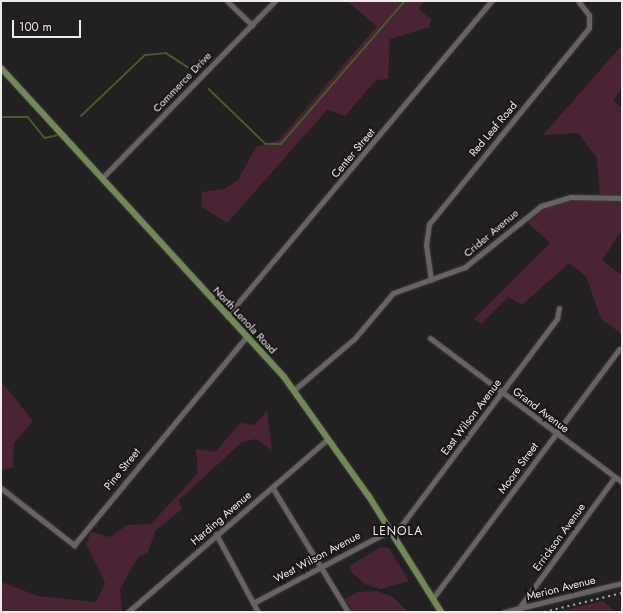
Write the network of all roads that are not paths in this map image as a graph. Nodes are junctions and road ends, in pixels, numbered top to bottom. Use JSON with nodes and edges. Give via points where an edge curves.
{"nodes":[{"id":1,"x":227,"y":1,"type":"edge"},
{"id":2,"x":275,"y":1,"type":"edge"},
{"id":3,"x":491,"y":1,"type":"edge"},
{"id":4,"x":578,"y":1,"type":"edge"},
{"id":5,"x":252,"y":25,"type":"junction"},
{"id":6,"x":1,"y":68,"type":"edge"},
{"id":7,"x":103,"y":177,"type":"junction"},
{"id":8,"x":622,"y":198,"type":"edge"},
{"id":9,"x":431,"y":280,"type":"junction"},
{"id":10,"x":559,"y":308,"type":"dead end"},
{"id":11,"x":227,"y":316,"type":"junction"},
{"id":12,"x":246,"y":337,"type":"junction"},
{"id":13,"x":430,"y":338,"type":"dead end"},
{"id":14,"x":619,"y":349,"type":"dead end"},
{"id":15,"x":294,"y":390,"type":"junction"},
{"id":16,"x":502,"y":393,"type":"junction"},
{"id":17,"x":556,"y":433,"type":"junction"},
{"id":18,"x":328,"y":439,"type":"junction"},
{"id":19,"x":615,"y":477,"type":"junction"},
{"id":20,"x":622,"y":482,"type":"edge"},
{"id":21,"x":272,"y":487,"type":"junction"},
{"id":22,"x":1,"y":488,"type":"edge"},
{"id":23,"x":392,"y":532,"type":"junction"},
{"id":24,"x":216,"y":534,"type":"junction"},
{"id":25,"x":320,"y":566,"type":"junction"},
{"id":26,"x":622,"y":583,"type":"edge"},
{"id":27,"x":433,"y":598,"type":"junction"},
{"id":28,"x":253,"y":603,"type":"junction"},
{"id":29,"x":519,"y":608,"type":"junction"},
{"id":30,"x":128,"y":612,"type":"edge"},
{"id":31,"x":258,"y":612,"type":"edge"},
{"id":32,"x":348,"y":612,"type":"edge"},
{"id":33,"x":441,"y":612,"type":"edge"},
{"id":34,"x":504,"y":612,"type":"edge"}],
"edges":[{"from":1,"to":5,"type":"street"},
{"from":2,"to":5,"type":"street","name":"Commerce Drive"},
{"from":3,"to":11,"type":"street","name":"Center Street"},
{"from":4,"to":9,"type":"street","name":"Red Leaf Road","via":[[591,20],[586,32],[429,224],[426,245]]},
{"from":5,"to":7,"type":"street","name":"Commerce Drive"},
{"from":6,"to":7,"type":"main road","name":"North Lenola Road"},
{"from":7,"to":11,"type":"main road","name":"North Lenola Road"},
{"from":8,"to":9,"type":"street","name":"Crider Avenue","via":[[580,196],[548,203],[470,264]]},
{"from":9,"to":15,"type":"street","name":"Crider Avenue","via":[[404,287],[389,297],[355,338]]},
{"from":10,"to":16,"type":"street","name":"East Wilson Avenue","via":[[557,319]]},
{"from":11,"to":12,"type":"main road","name":"North Lenola Road"},
{"from":12,"to":15,"type":"main road","name":"North Lenola Road"},
{"from":12,"to":22,"type":"street","name":"Pine Street","via":[[74,545]]},
{"from":13,"to":16,"type":"street","name":"Grand Avenue"},
{"from":14,"to":17,"type":"street","name":"Moore Street"},
{"from":15,"to":18,"type":"main road","name":"North Lenola Road"},
{"from":16,"to":17,"type":"street","name":"Grand Avenue"},
{"from":16,"to":23,"type":"street","name":"East Wilson Avenue"},
{"from":17,"to":19,"type":"street","name":"Grand Avenue"},
{"from":17,"to":27,"type":"street","name":"Moore Street"},
{"from":18,"to":21,"type":"street","name":"Harding Avenue"},
{"from":18,"to":23,"type":"main road","name":"North Lenola Road"},
{"from":19,"to":20,"type":"street","name":"Grand Avenue"},
{"from":19,"to":29,"type":"street","name":"Errickson Avenue"},
{"from":21,"to":24,"type":"street","name":"Harding Avenue"},
{"from":21,"to":25,"type":"street"},
{"from":23,"to":25,"type":"street","name":"West Wilson Avenue"},
{"from":23,"to":27,"type":"main road","name":"North Lenola Road"},
{"from":24,"to":28,"type":"street"},
{"from":24,"to":30,"type":"street","name":"Harding Avenue"},
{"from":25,"to":28,"type":"street","name":"West Wilson Avenue"},
{"from":25,"to":32,"type":"street"},
{"from":26,"to":29,"type":"street","name":"Merion Avenue"},
{"from":27,"to":33,"type":"main road","name":"North Lenola Road"},
{"from":28,"to":31,"type":"street"},
{"from":29,"to":34,"type":"street","name":"Merion Avenue"}]}
